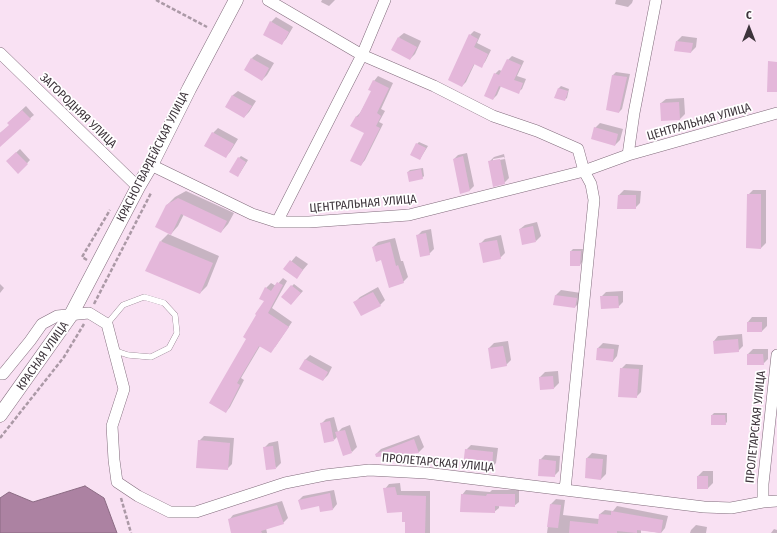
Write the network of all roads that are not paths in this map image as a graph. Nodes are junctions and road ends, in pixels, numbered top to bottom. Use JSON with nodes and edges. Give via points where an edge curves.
{"nodes":[{"id":1,"x":236,"y":0,"type":"edge"},
{"id":2,"x":268,"y":0,"type":"edge"},
{"id":3,"x":385,"y":0,"type":"edge"},
{"id":4,"x":656,"y":0,"type":"edge"},
{"id":5,"x":0,"y":53,"type":"edge"},
{"id":6,"x":362,"y":55,"type":"junction"},
{"id":7,"x":777,"y":113,"type":"edge"},
{"id":8,"x":628,"y":155,"type":"junction"},
{"id":9,"x":151,"y":165,"type":"junction"},
{"id":10,"x":584,"y":171,"type":"junction"},
{"id":11,"x":138,"y":187,"type":"junction"},
{"id":12,"x":277,"y":222,"type":"junction"},
{"id":13,"x":71,"y":315,"type":"junction"},
{"id":14,"x":107,"y":324,"type":"junction"},
{"id":15,"x":113,"y":350,"type":"junction"},
{"id":16,"x":777,"y":354,"type":"edge"},
{"id":17,"x":0,"y":374,"type":"edge"},
{"id":18,"x":0,"y":415,"type":"edge"},
{"id":19,"x":565,"y":490,"type":"junction"},
{"id":20,"x":777,"y":501,"type":"edge"},
{"id":21,"x":763,"y":502,"type":"junction"}],
"edges":[{"from":1,"to":9,"type":"street","name":"КРАСНОГВАРДЕЙСКАЯ УЛИЦА"},
{"from":2,"to":6,"type":"street"},
{"from":3,"to":6,"type":"street"},
{"from":4,"to":8,"type":"street","name":"ЦЕНТРАЛЬНАЯ УЛИЦА"},
{"from":5,"to":11,"type":"street","name":"ЗАГОРОДНЯЯ УЛИЦА"},
{"from":6,"to":10,"type":"street","via":[[434,86],[494,116],[578,149]]},
{"from":6,"to":12,"type":"street"},
{"from":7,"to":8,"type":"street","name":"ЦЕНТРАЛЬНАЯ УЛИЦА"},
{"from":8,"to":10,"type":"street","name":"ЦЕНТРАЛЬНАЯ УЛИЦА"},
{"from":9,"to":11,"type":"street","name":"КРАСНОГВАРДЕЙСКАЯ УЛИЦА"},
{"from":9,"to":12,"type":"street","name":"ЦЕНТРАЛЬНАЯ УЛИЦА","via":[[252,214]]},
{"from":10,"to":12,"type":"street","name":"ЦЕНТРАЛЬНАЯ УЛИЦА","via":[[409,215]]},
{"from":10,"to":19,"type":"street","via":[[592,184],[594,200]]},
{"from":11,"to":13,"type":"street","name":"КРАСНОГВАРДЕЙСКАЯ УЛИЦА"},
{"from":13,"to":14,"type":"street","via":[[89,313]]},
{"from":13,"to":17,"type":"street","via":[[57,316],[42,324],[8,369]]},
{"from":13,"to":18,"type":"street","name":"КРАСНАЯ УЛИЦА"},
{"from":14,"to":15,"type":"street"},
{"from":14,"to":15,"type":"lane","via":[[123,305],[144,297],[164,302],[175,315],[177,333],[169,348],[151,357],[128,355]]},
{"from":15,"to":19,"type":"street","name":"ПРОЛЕТАРСКАЯ УЛИЦА","via":[[124,389],[112,426],[117,482],[170,512],[196,512],[286,483],[369,470],[426,473]]},
{"from":16,"to":21,"type":"street","name":"ПРОЛЕТАРСКАЯ УЛИЦА"},
{"from":19,"to":21,"type":"street","name":"ПРОЛЕТАРСКАЯ УЛИЦА","via":[[704,507],[731,508]]},
{"from":20,"to":21,"type":"street","name":"ПРОЛЕТАРСКАЯ УЛИЦА"}]}
